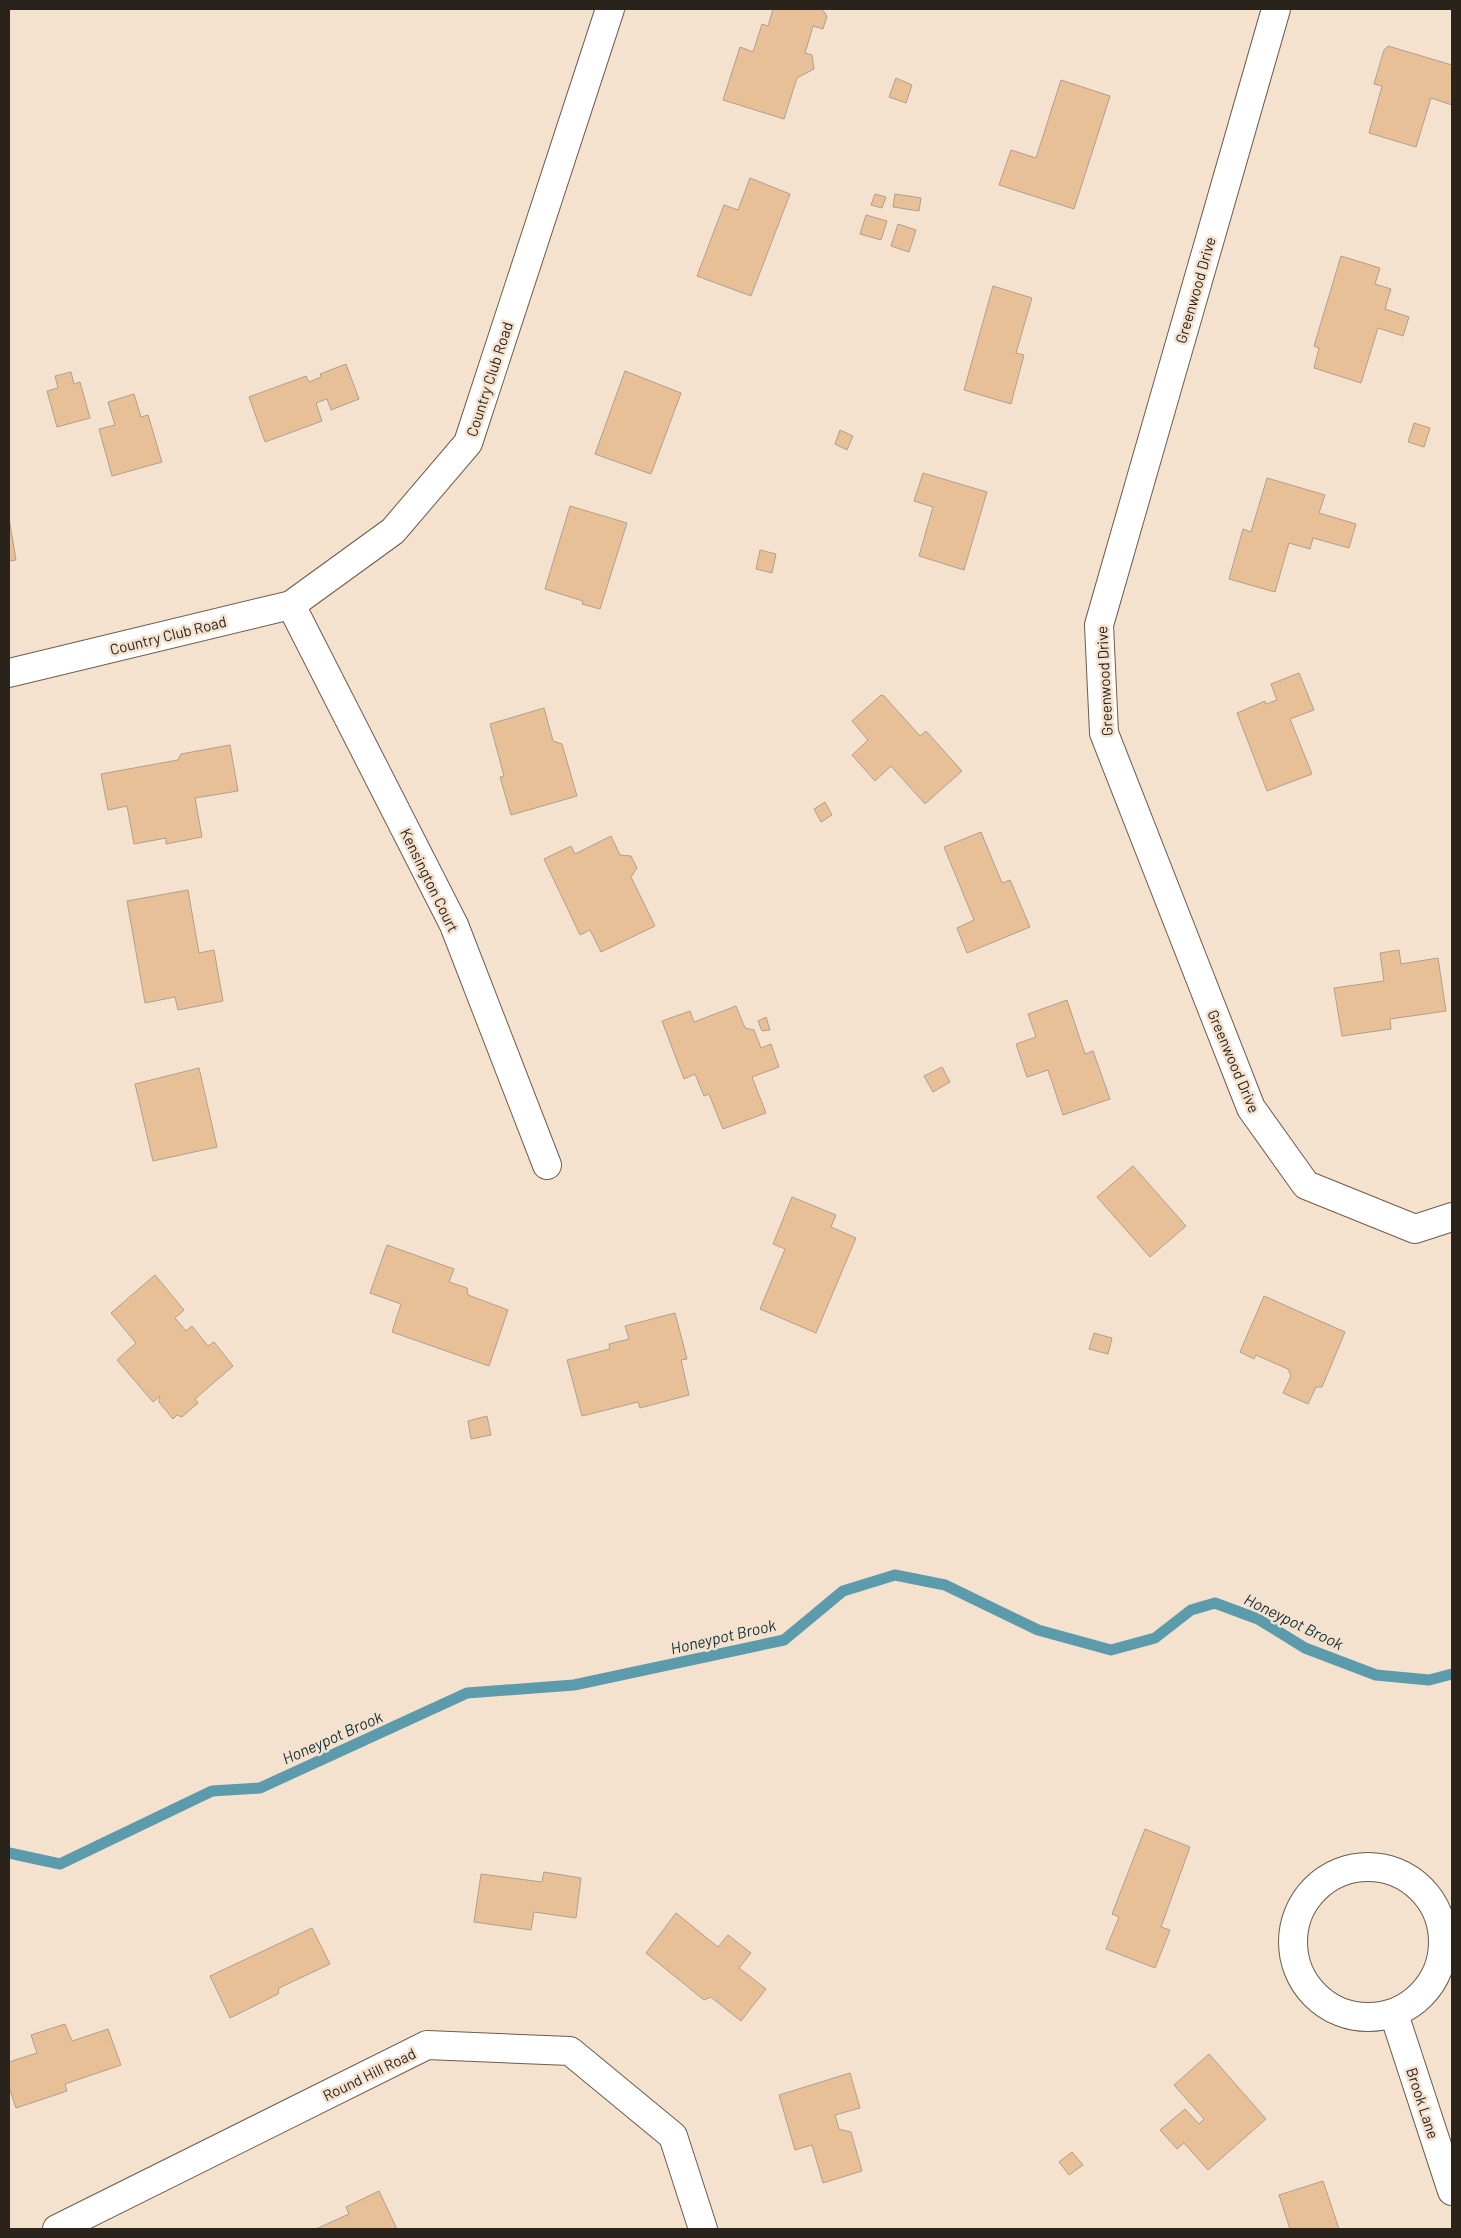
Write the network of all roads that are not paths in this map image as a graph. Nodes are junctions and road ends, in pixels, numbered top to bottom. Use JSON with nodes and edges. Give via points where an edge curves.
{"nodes":[{"id":1,"x":610,"y":9,"type":"edge"},
{"id":2,"x":1276,"y":9,"type":"edge"},
{"id":3,"x":291,"y":605,"type":"junction"},
{"id":4,"x":9,"y":673,"type":"edge"},
{"id":5,"x":547,"y":1164,"type":"dead end"},
{"id":6,"x":1452,"y":1218,"type":"edge"},
{"id":7,"x":1394,"y":2014,"type":"junction"},
{"id":8,"x":1452,"y":2191,"type":"edge"},
{"id":9,"x":57,"y":2229,"type":"edge"},
{"id":10,"x":703,"y":2229,"type":"edge"}],
"edges":[{"from":1,"to":3,"type":"street","name":"Country Club Road","via":[[468,443],[393,531]]},
{"from":2,"to":6,"type":"street","name":"Greenwood Drive","via":[[1099,624],[1104,733],[1251,1108],[1306,1185],[1415,1229]]},
{"from":3,"to":4,"type":"street","name":"Country Club Road"},
{"from":3,"to":5,"type":"street","name":"Kensington Court","via":[[454,925]]},
{"from":7,"to":7,"type":"street","via":[[1415,2002],[1431,1984],[1442,1962],[1444,1938],[1439,1915],[1426,1894],[1408,1878],[1386,1869],[1360,1867],[1336,1874],[1315,1888],[1300,1909],[1293,1934],[1295,1959],[1304,1983],[1321,2002],[1344,2014],[1369,2018]]},
{"from":7,"to":8,"type":"street","name":"Brook Lane"},
{"from":9,"to":10,"type":"street","name":"Round Hill Road","via":[[427,2045],[570,2051],[673,2136]]}]}
